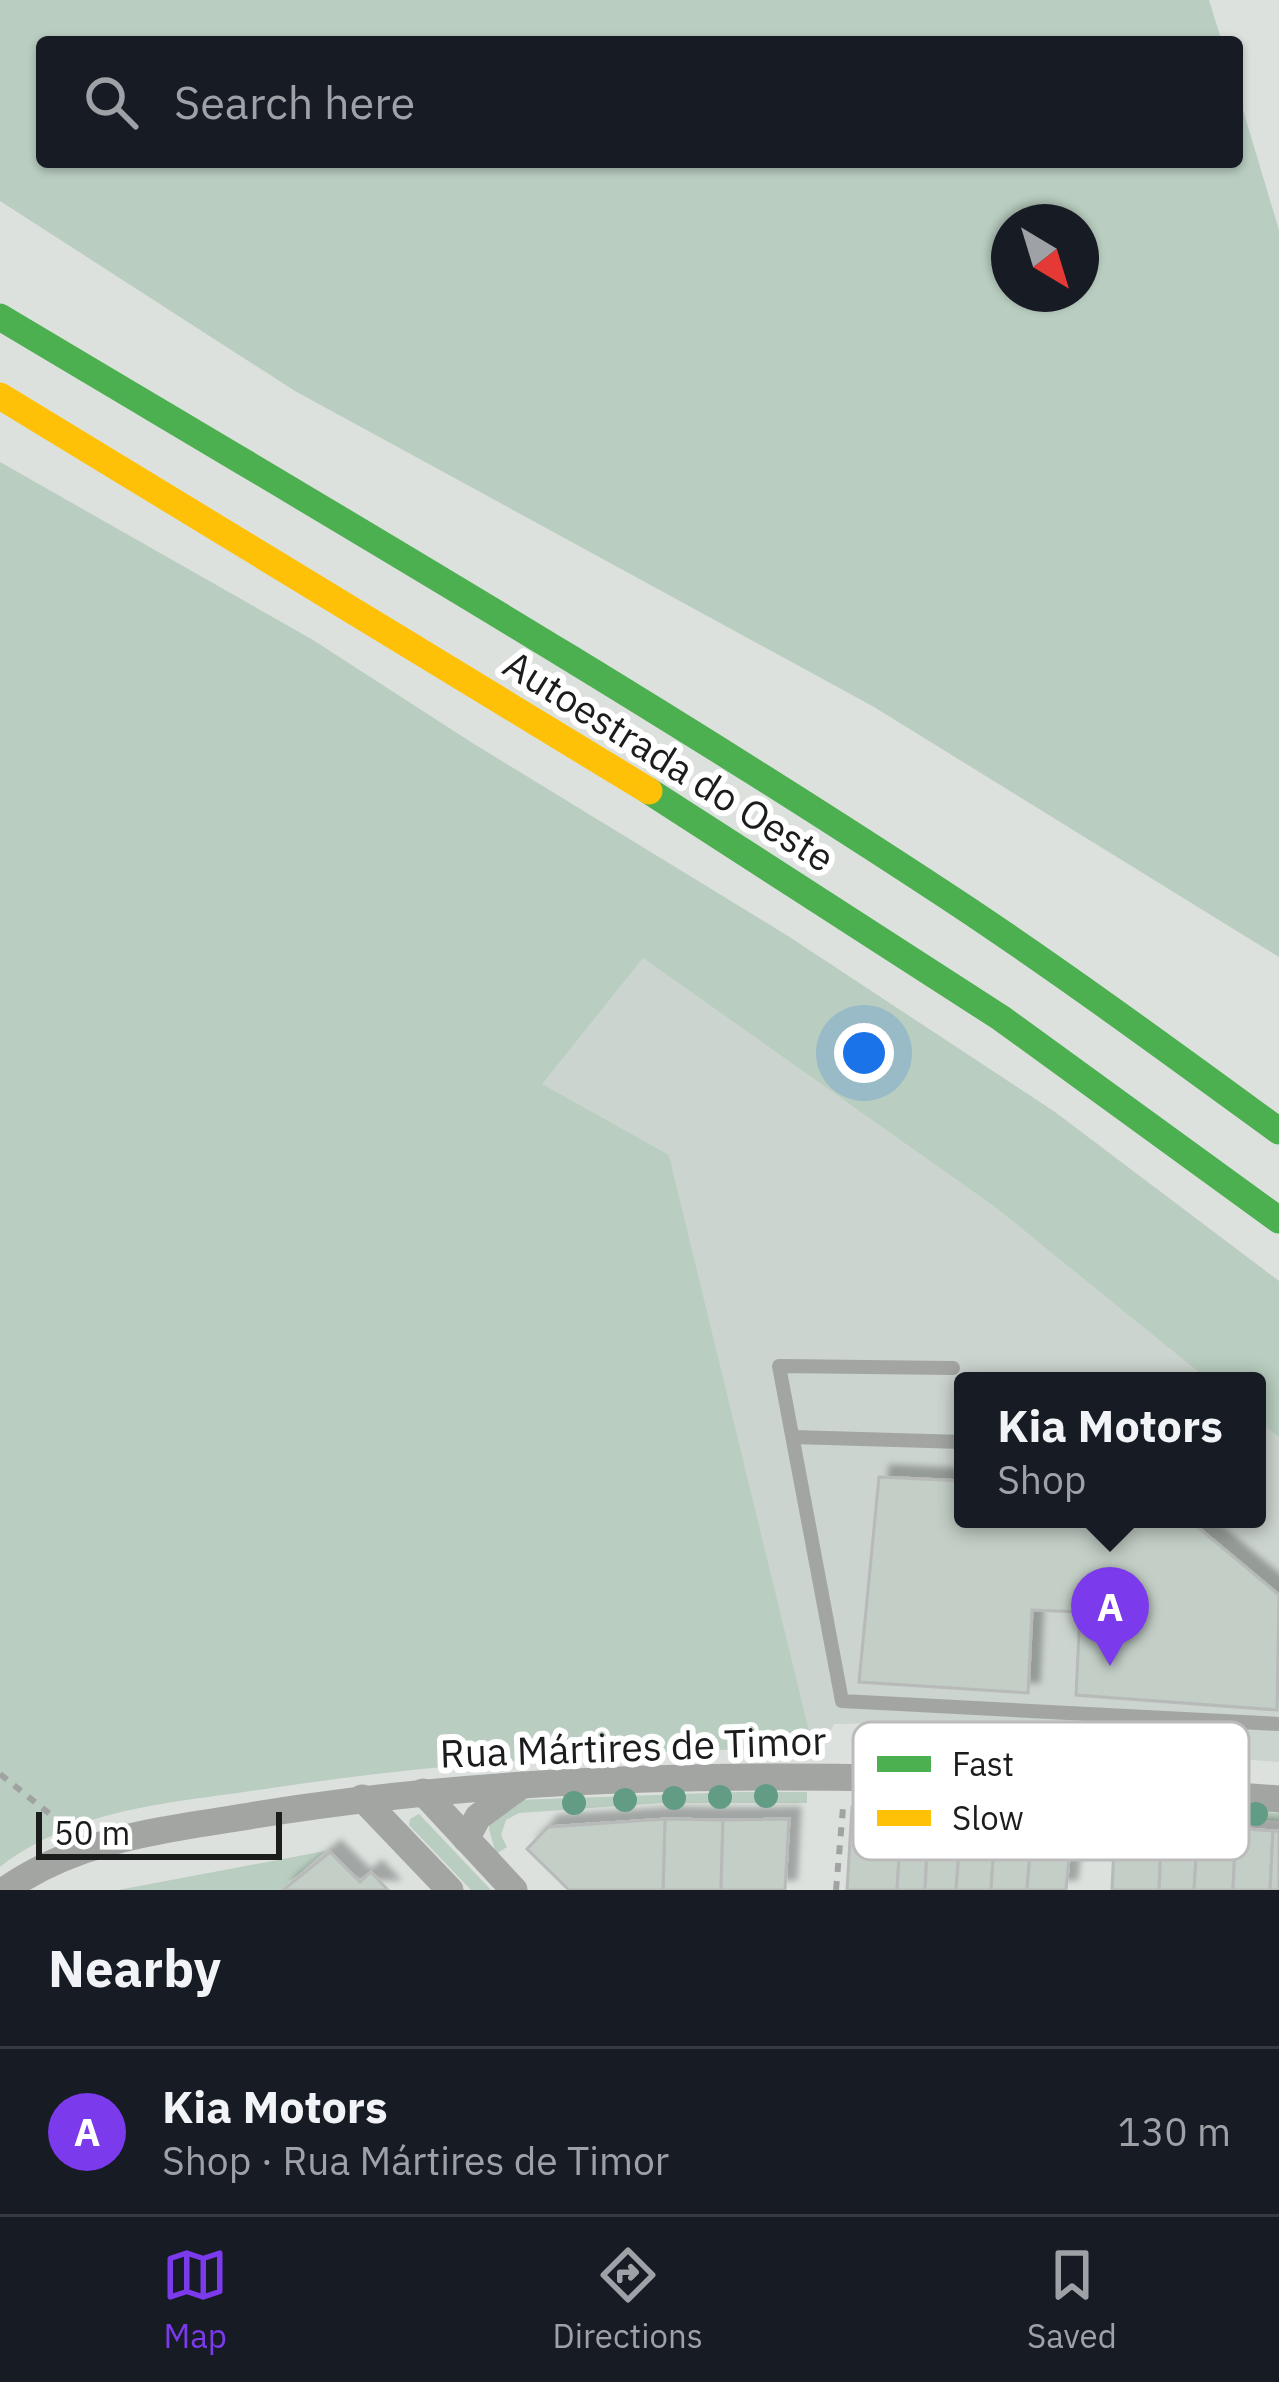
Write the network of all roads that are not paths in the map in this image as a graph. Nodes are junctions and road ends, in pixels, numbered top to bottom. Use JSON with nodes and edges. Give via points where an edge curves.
{"nodes":[{"id":1,"x":0,"y":317,"type":"edge"},
{"id":2,"x":0,"y":396,"type":"edge"},
{"id":3,"x":1279,"y":1131,"type":"edge"},
{"id":4,"x":1279,"y":1220,"type":"edge"},
{"id":5,"x":953,"y":1368,"type":"dead end"},
{"id":6,"x":793,"y":1437,"type":"junction"},
{"id":7,"x":954,"y":1442,"type":"edge"},
{"id":8,"x":1241,"y":1722,"type":"edge"},
{"id":9,"x":1249,"y":1722,"type":"edge"},
{"id":10,"x":1279,"y":1724,"type":"edge"},
{"id":11,"x":853,"y":1780,"type":"edge"},
{"id":12,"x":524,"y":1784,"type":"junction"},
{"id":13,"x":423,"y":1792,"type":"junction"},
{"id":14,"x":1249,"y":1797,"type":"edge"},
{"id":15,"x":362,"y":1798,"type":"junction"},
{"id":16,"x":1279,"y":1799,"type":"edge"},
{"id":17,"x":466,"y":1839,"type":"junction"},
{"id":18,"x":5,"y":1890,"type":"edge"},
{"id":19,"x":450,"y":1890,"type":"edge"},
{"id":20,"x":514,"y":1890,"type":"edge"}],
"edges":[{"from":1,"to":3,"type":"highway","name":"Autoestrada do Oeste","via":[[907,872]]},
{"from":2,"to":4,"type":"highway","name":"Autoestrada do Oeste","via":[[619,772],[1001,1018]]},
{"from":5,"to":6,"type":"lane","via":[[779,1366]]},
{"from":6,"to":7,"type":"lane"},
{"from":6,"to":8,"type":"lane","via":[[842,1701]]},
{"from":9,"to":10,"type":"lane"},
{"from":11,"to":12,"type":"street","name":"Rua Mártires de Timor"},
{"from":12,"to":13,"type":"street","name":"Rua Mártires de Timor"},
{"from":12,"to":17,"type":"street","via":[[478,1817]]},
{"from":13,"to":15,"type":"street","name":"Rua Mártires de Timor"},
{"from":13,"to":17,"type":"street"},
{"from":14,"to":16,"type":"street","name":"Rua Mártires de Timor"},
{"from":15,"to":18,"type":"street","name":"Rua Mártires de Timor","via":[[123,1837],[74,1851]]},
{"from":15,"to":19,"type":"street"},
{"from":17,"to":20,"type":"street"}]}
